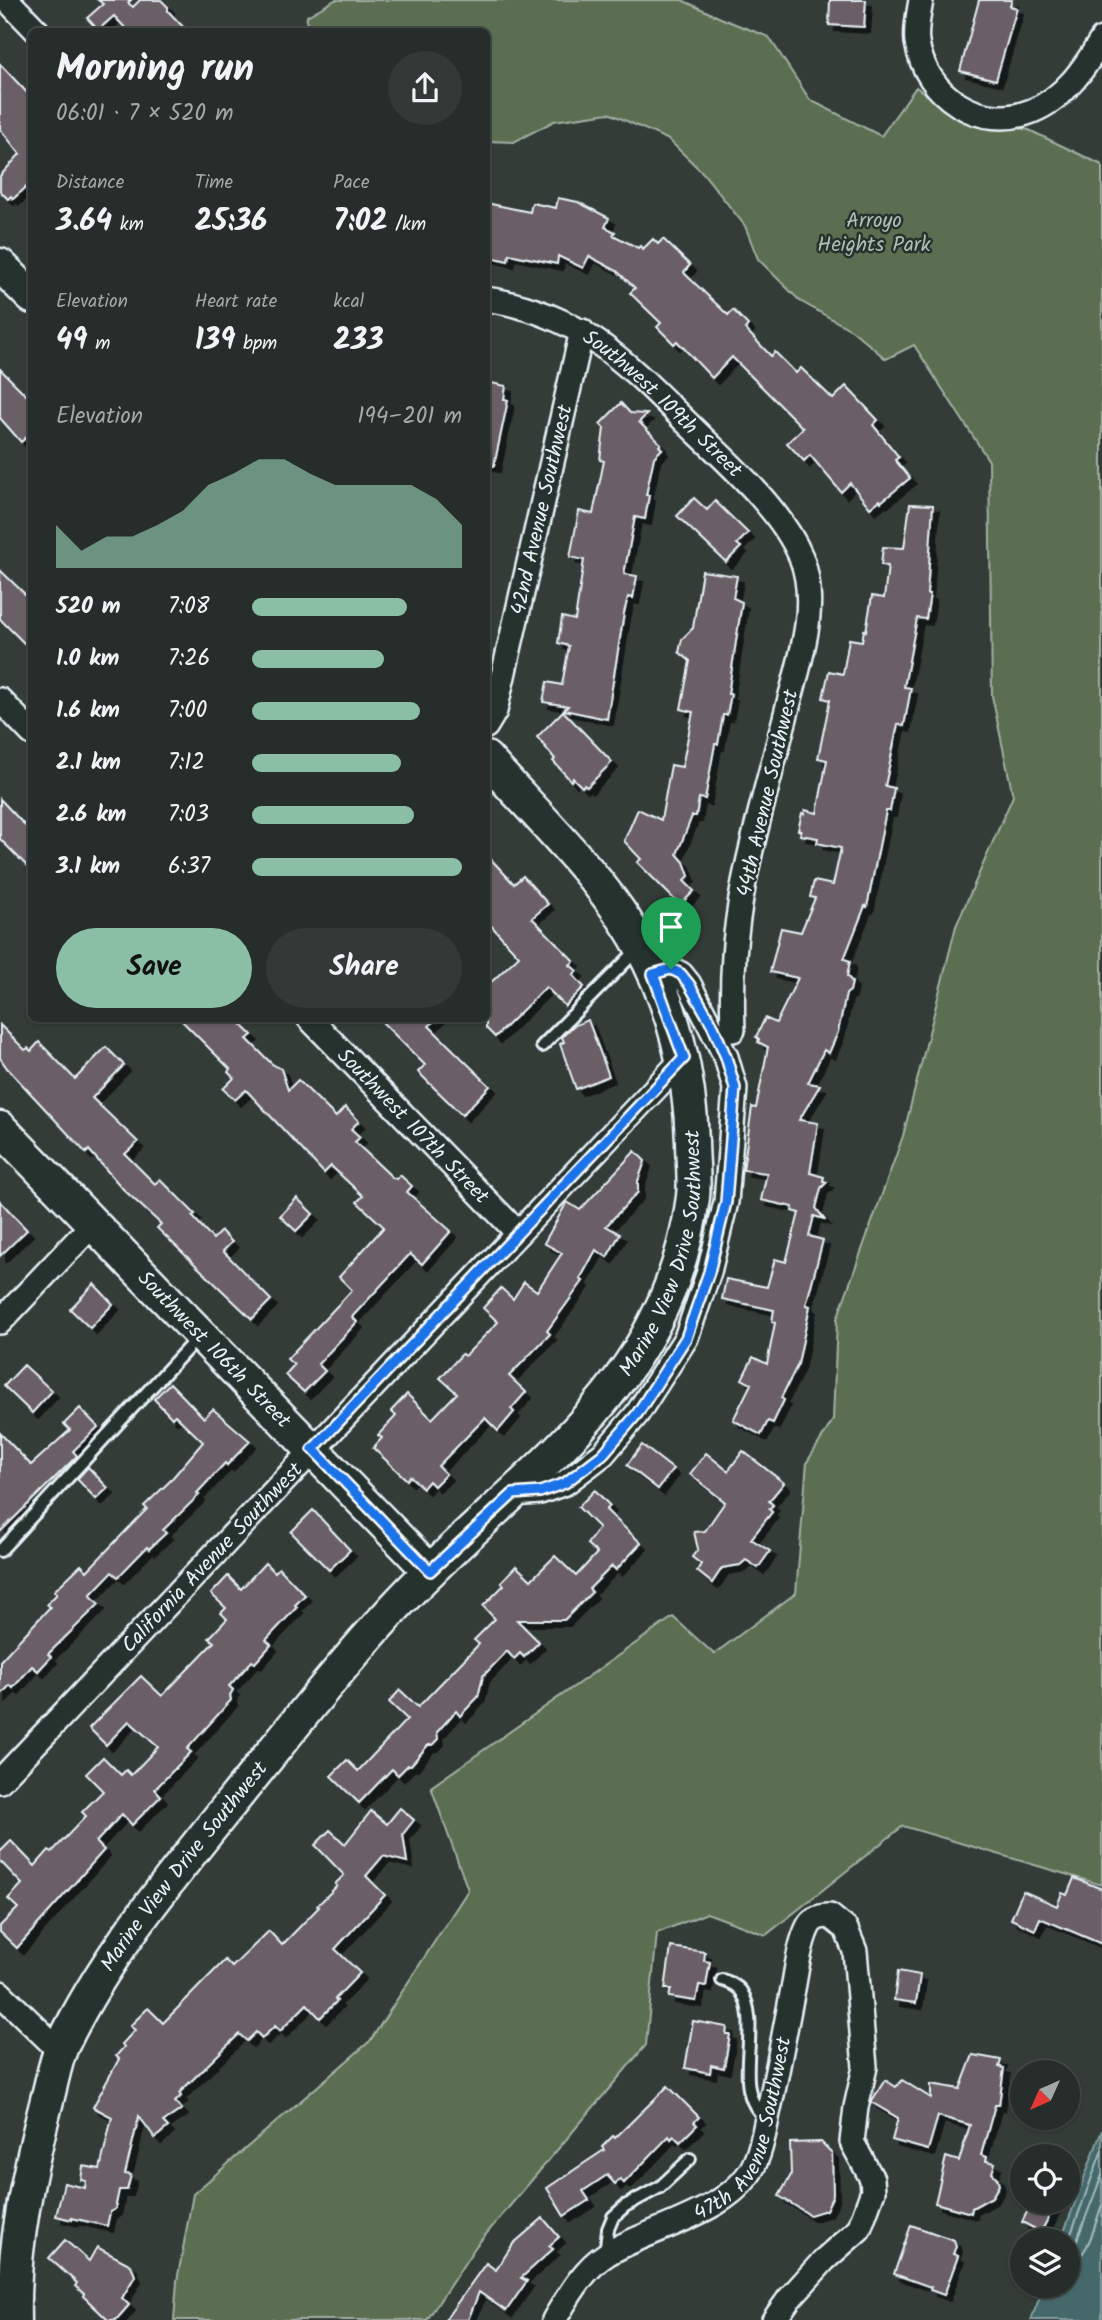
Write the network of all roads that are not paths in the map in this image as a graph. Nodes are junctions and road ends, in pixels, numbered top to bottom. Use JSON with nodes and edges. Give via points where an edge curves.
{"nodes":[{"id":1,"x":921,"y":0,"type":"edge"},
{"id":2,"x":7,"y":4,"type":"edge"},
{"id":3,"x":34,"y":28,"type":"edge"},
{"id":4,"x":1102,"y":39,"type":"edge"},
{"id":5,"x":0,"y":265,"type":"edge"},
{"id":6,"x":28,"y":293,"type":"edge"},
{"id":7,"x":490,"y":300,"type":"edge"},
{"id":8,"x":582,"y":331,"type":"junction"},
{"id":9,"x":801,"y":558,"type":"joint"},
{"id":10,"x":0,"y":700,"type":"edge"},
{"id":11,"x":490,"y":719,"type":"edge"},
{"id":12,"x":28,"y":729,"type":"edge"},
{"id":13,"x":490,"y":763,"type":"edge"},
{"id":14,"x":647,"y":960,"type":"junction"},
{"id":15,"x":313,"y":1022,"type":"edge"},
{"id":16,"x":733,"y":1030,"type":"dead end"},
{"id":17,"x":542,"y":1046,"type":"dead end"},
{"id":18,"x":684,"y":1058,"type":"junction"},
{"id":19,"x":0,"y":1128,"type":"edge"},
{"id":20,"x":93,"y":1224,"type":"junction"},
{"id":21,"x":518,"y":1233,"type":"junction"},
{"id":22,"x":0,"y":1322,"type":"edge"},
{"id":23,"x":201,"y":1334,"type":"junction"},
{"id":24,"x":313,"y":1449,"type":"junction"},
{"id":25,"x":513,"y":1494,"type":"junction"},
{"id":26,"x":0,"y":1551,"type":"edge"},
{"id":27,"x":430,"y":1571,"type":"junction"},
{"id":28,"x":0,"y":1780,"type":"edge"},
{"id":29,"x":722,"y":1980,"type":"dead end"},
{"id":30,"x":0,"y":1993,"type":"edge"},
{"id":31,"x":60,"y":2051,"type":"junction"},
{"id":32,"x":767,"y":2118,"type":"junction"},
{"id":33,"x":690,"y":2159,"type":"dead end"},
{"id":34,"x":605,"y":2255,"type":"junction"},
{"id":35,"x":9,"y":2308,"type":"edge"},
{"id":36,"x":554,"y":2320,"type":"edge"},
{"id":37,"x":774,"y":2320,"type":"edge"}],
"edges":[{"from":1,"to":4,"type":"street","via":[[916,40],[934,82],[960,108],[990,117],[1013,116],[1046,104],[1085,68]]},
{"from":2,"to":3,"type":"street"},
{"from":5,"to":6,"type":"street"},
{"from":7,"to":8,"type":"street","name":"Southwest 109th Street","via":[[540,311]]},
{"from":8,"to":9,"type":"street","name":"Southwest 109th Street","via":[[628,364],[745,480]]},
{"from":8,"to":11,"type":"street","name":"42nd Avenue Southwest"},
{"from":9,"to":16,"type":"street","name":"44th Avenue Southwest","via":[[808,584],[806,632],[733,945]]},
{"from":10,"to":12,"type":"street"},
{"from":13,"to":14,"type":"street","name":"Marine View Drive Southwest","via":[[618,909]]},
{"from":14,"to":17,"type":"lane"},
{"from":14,"to":18,"type":"street","name":"Marine View Drive Southwest"},
{"from":14,"to":25,"type":"street","name":"Marine View Drive Southwest","via":[[681,974],[689,984],[726,1057],[735,1088],[726,1202],[709,1272],[686,1338],[637,1414],[603,1454],[565,1483],[540,1492]]},
{"from":15,"to":21,"type":"street","name":"Southwest 107th Street"},
{"from":18,"to":21,"type":"street","name":"California Avenue Southwest"},
{"from":18,"to":25,"type":"street","name":"Marine View Drive Southwest","via":[[693,1193],[684,1246],[665,1299],[645,1342],[614,1388],[583,1426]]},
{"from":19,"to":20,"type":"street","name":"Southwest 106th Street"},
{"from":20,"to":22,"type":"street"},
{"from":20,"to":23,"type":"street","name":"Southwest 106th Street"},
{"from":21,"to":24,"type":"street","name":"California Avenue Southwest"},
{"from":23,"to":24,"type":"street","name":"Southwest 106th Street"},
{"from":23,"to":26,"type":"lane"},
{"from":24,"to":27,"type":"street","name":"Southwest 106th Street"},
{"from":24,"to":28,"type":"street","name":"California Avenue Southwest"},
{"from":25,"to":27,"type":"street","name":"Marine View Drive Southwest"},
{"from":27,"to":31,"type":"street","name":"Marine View Drive Southwest","via":[[331,1680],[156,1896],[90,1994]]},
{"from":29,"to":32,"type":"lane","via":[[735,1985],[745,2003],[748,2084],[752,2103]]},
{"from":30,"to":31,"type":"street"},
{"from":31,"to":35,"type":"street","name":"Marine View Drive Southwest","via":[[13,2242]]},
{"from":32,"to":34,"type":"street","name":"47th Avenue Southwest","via":[[752,2172],[742,2184],[706,2208]]},
{"from":32,"to":37,"type":"street","name":"47th Avenue Southwest","via":[[801,1949],[812,1920],[830,1916],[846,1929],[855,1951],[865,2067],[852,2141],[872,2179],[873,2191],[859,2229],[824,2260]]},
{"from":33,"to":34,"type":"lane","via":[[660,2187],[613,2217]]},
{"from":34,"to":36,"type":"street","name":"47th Avenue Southwest","via":[[585,2274]]}]}
